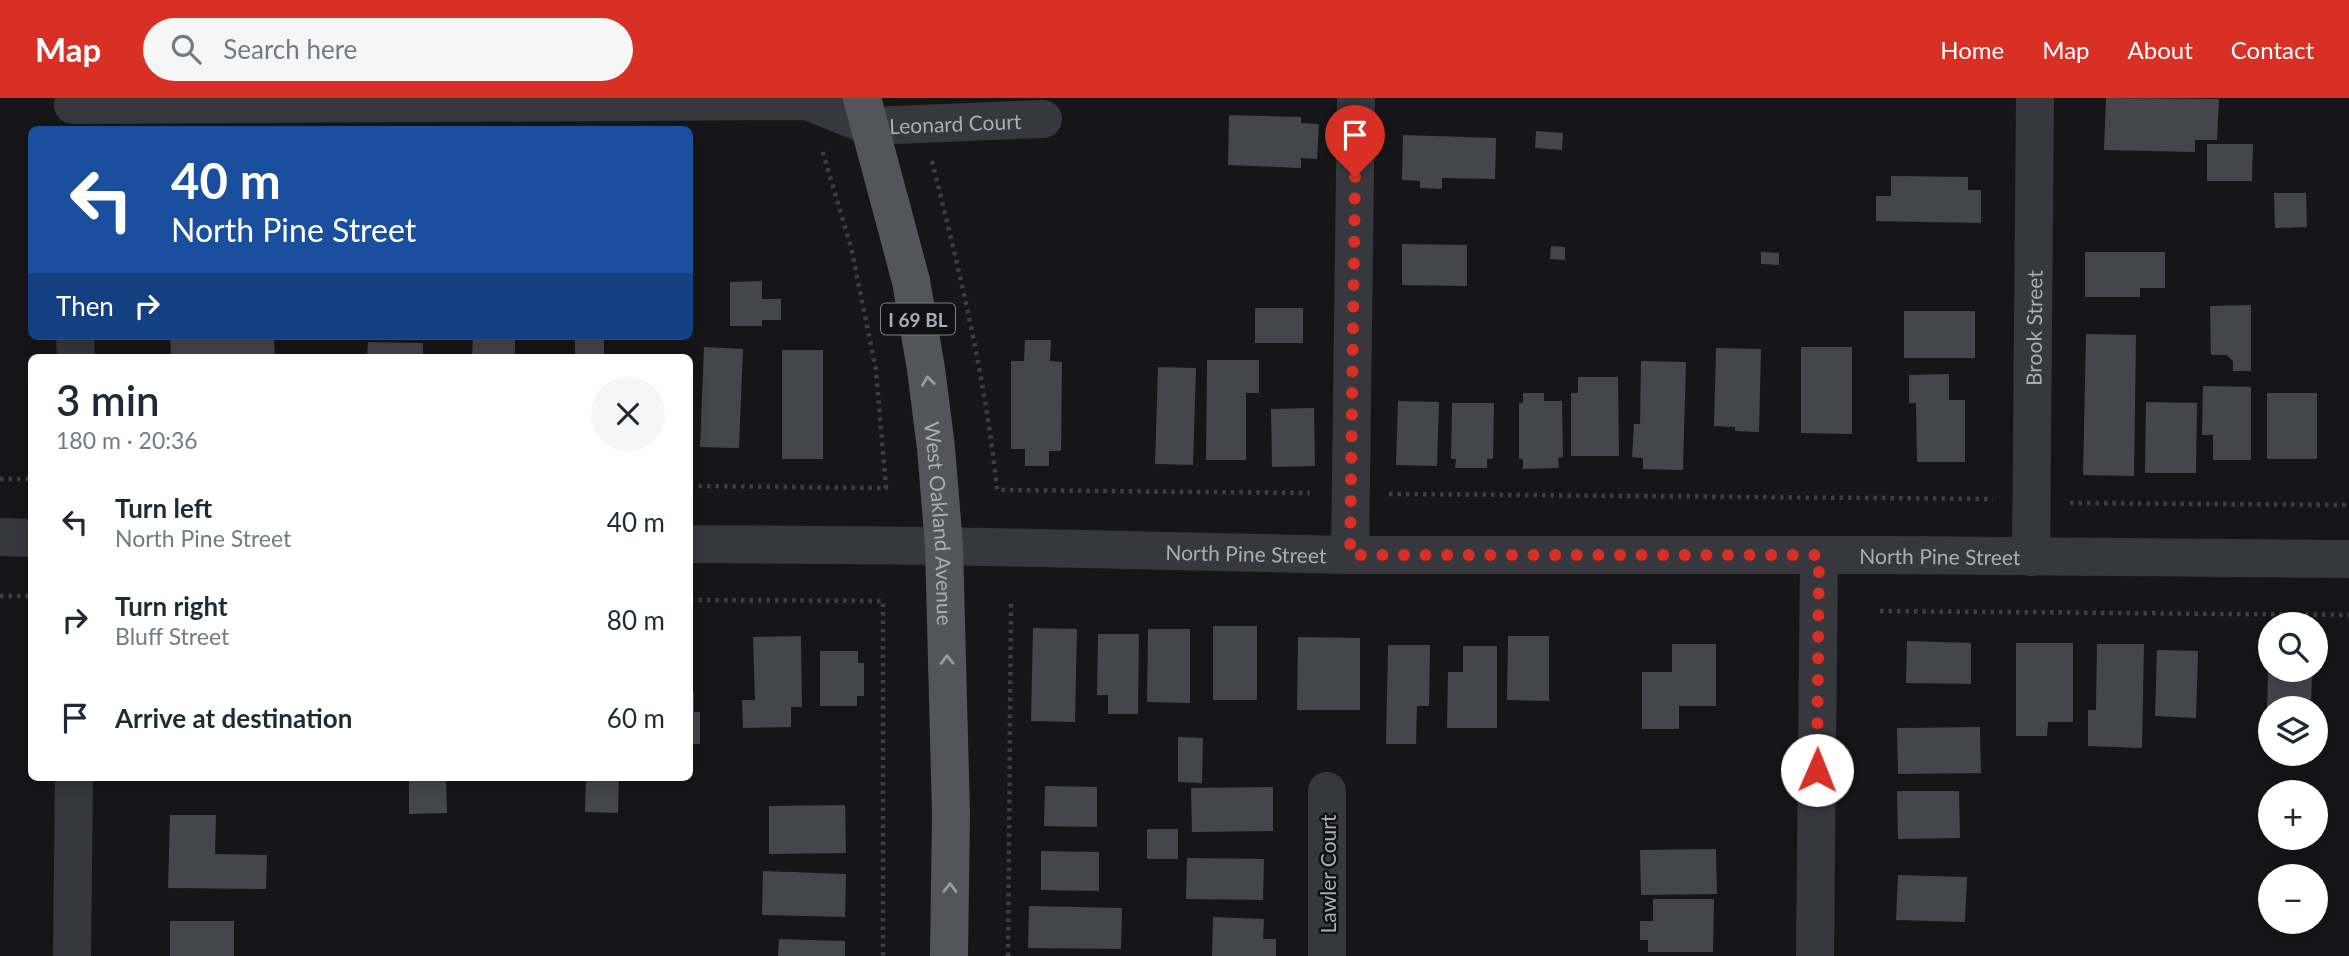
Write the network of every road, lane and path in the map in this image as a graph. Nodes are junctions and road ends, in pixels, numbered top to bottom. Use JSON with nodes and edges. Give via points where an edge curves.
{"nodes":[{"id":1,"x":1356,"y":98,"type":"edge"},
{"id":2,"x":2035,"y":98,"type":"edge"},
{"id":3,"x":807,"y":101,"type":"junction"},
{"id":4,"x":74,"y":111,"type":"edge"},
{"id":5,"x":866,"y":112,"type":"edge"},
{"id":6,"x":1043,"y":119,"type":"dead end"},
{"id":7,"x":922,"y":124,"type":"junction"},
{"id":8,"x":0,"y":479,"type":"edge"},
{"id":9,"x":28,"y":479,"type":"edge"},
{"id":10,"x":693,"y":486,"type":"edge"},
{"id":11,"x":1351,"y":494,"type":"junction"},
{"id":12,"x":1995,"y":499,"type":"dead end"},
{"id":13,"x":2066,"y":503,"type":"dead end"},
{"id":14,"x":2349,"y":505,"type":"edge"},
{"id":15,"x":0,"y":537,"type":"edge"},
{"id":16,"x":28,"y":538,"type":"edge"},
{"id":17,"x":693,"y":544,"type":"edge"},
{"id":18,"x":944,"y":546,"type":"junction"},
{"id":19,"x":1350,"y":555,"type":"junction"},
{"id":20,"x":1819,"y":555,"type":"junction"},
{"id":21,"x":2031,"y":557,"type":"junction"},
{"id":22,"x":2349,"y":559,"type":"edge"},
{"id":23,"x":0,"y":596,"type":"edge"},
{"id":24,"x":28,"y":596,"type":"edge"},
{"id":25,"x":693,"y":600,"type":"edge"},
{"id":26,"x":1011,"y":604,"type":"dead end"},
{"id":27,"x":1880,"y":611,"type":"dead end"},
{"id":28,"x":2349,"y":615,"type":"edge"},
{"id":29,"x":74,"y":781,"type":"edge"},
{"id":30,"x":1327,"y":792,"type":"dead end"},
{"id":31,"x":72,"y":956,"type":"edge"},
{"id":32,"x":883,"y":956,"type":"edge"},
{"id":33,"x":949,"y":956,"type":"edge"},
{"id":34,"x":1008,"y":956,"type":"edge"},
{"id":35,"x":1327,"y":956,"type":"edge"},
{"id":36,"x":1815,"y":956,"type":"edge"}],
"edges":[{"from":1,"to":11,"type":"street"},
{"from":2,"to":21,"type":"street","name":"Brook Street"},
{"from":3,"to":4,"type":"street","name":"Leonard Court"},
{"from":3,"to":5,"type":"street","name":"Leonard Court"},
{"from":3,"to":10,"type":"path","via":[[850,247],[876,370],[886,488]]},
{"from":5,"to":7,"type":"street","name":"Leonard Court"},
{"from":18,"to":5,"type":"main road","name":"West Oakland Avenue","number":"I 69 BL","one_way":true,"via":[[935,435],[911,281]]},
{"from":6,"to":7,"type":"street","name":"Leonard Court"},
{"from":7,"to":11,"type":"path","via":[[961,278],[997,490]]},
{"from":8,"to":9,"type":"path"},
{"from":11,"to":12,"type":"path"},
{"from":11,"to":19,"type":"street"},
{"from":13,"to":14,"type":"path"},
{"from":15,"to":16,"type":"street"},
{"from":17,"to":18,"type":"street","name":"North Pine Street"},
{"from":18,"to":19,"type":"street","name":"North Pine Street"},
{"from":33,"to":18,"type":"main road","name":"West Oakland Avenue","number":"I 69 BL","one_way":true,"via":[[951,814]]},
{"from":19,"to":20,"type":"street","name":"North Pine Street"},
{"from":20,"to":21,"type":"street","name":"North Pine Street"},
{"from":20,"to":36,"type":"street"},
{"from":21,"to":22,"type":"street","name":"North Pine Street"},
{"from":23,"to":24,"type":"path"},
{"from":25,"to":32,"type":"path","via":[[883,601]]},
{"from":26,"to":34,"type":"path"},
{"from":27,"to":28,"type":"path"},
{"from":29,"to":31,"type":"street"},
{"from":30,"to":35,"type":"street","name":"Lawler Court"}]}
